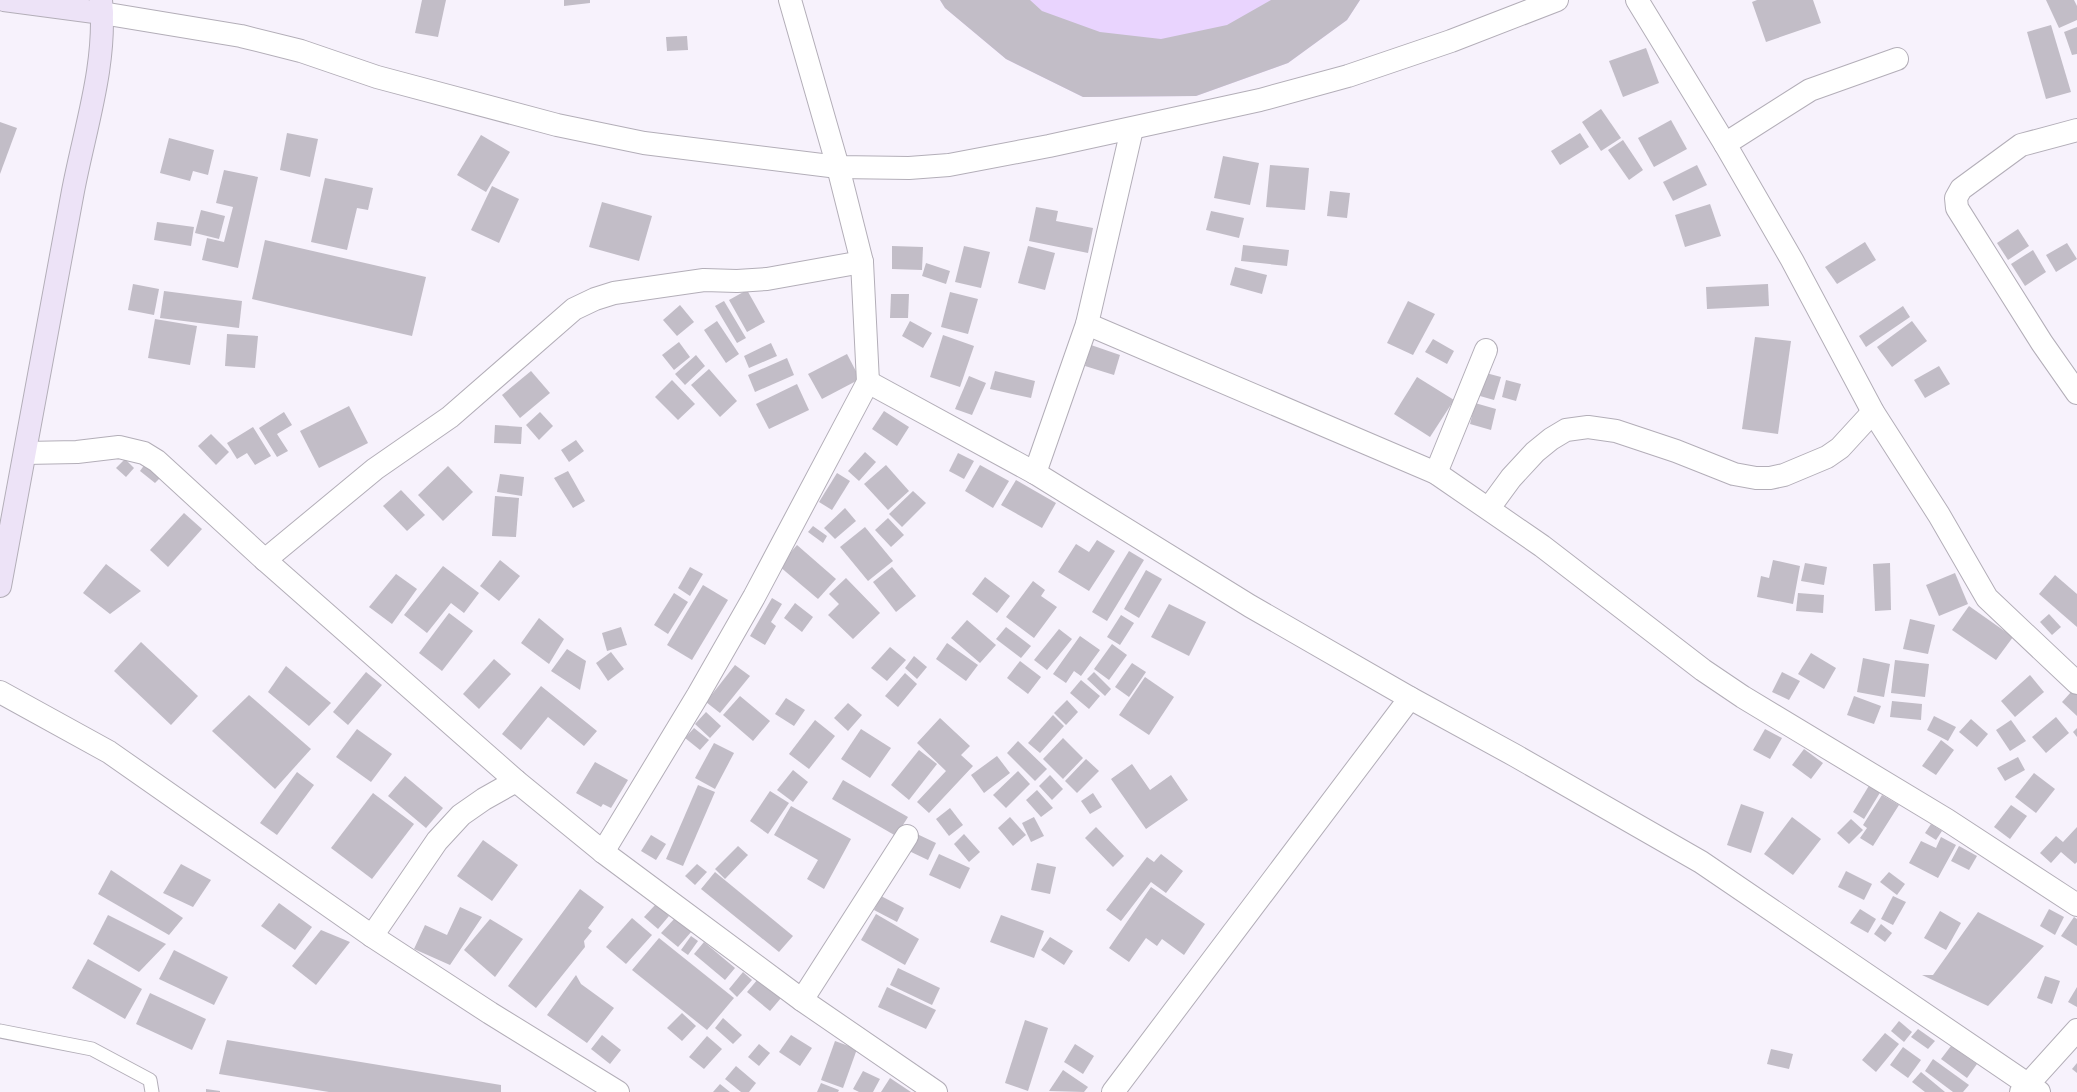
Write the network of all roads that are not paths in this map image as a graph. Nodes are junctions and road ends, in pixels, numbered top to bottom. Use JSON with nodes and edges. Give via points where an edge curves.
{"nodes":[{"id":1,"x":4,"y":0,"type":"edge"},
{"id":2,"x":790,"y":0,"type":"edge"},
{"id":3,"x":1557,"y":0,"type":"edge"},
{"id":4,"x":1637,"y":0,"type":"edge"},
{"id":5,"x":101,"y":6,"type":"edge"},
{"id":6,"x":1897,"y":59,"type":"dead end"},
{"id":7,"x":1132,"y":129,"type":"junction"},
{"id":8,"x":2077,"y":130,"type":"edge"},
{"id":9,"x":1725,"y":144,"type":"junction"},
{"id":10,"x":838,"y":167,"type":"junction"},
{"id":11,"x":862,"y":262,"type":"junction"},
{"id":12,"x":1087,"y":324,"type":"junction"},
{"id":13,"x":1486,"y":350,"type":"dead end"},
{"id":14,"x":868,"y":382,"type":"junction"},
{"id":15,"x":2077,"y":393,"type":"edge"},
{"id":16,"x":1873,"y":412,"type":"junction"},
{"id":17,"x":26,"y":453,"type":"junction"},
{"id":18,"x":1035,"y":473,"type":"junction"},
{"id":19,"x":1436,"y":473,"type":"junction"},
{"id":20,"x":1489,"y":508,"type":"junction"},
{"id":21,"x":265,"y":560,"type":"junction"},
{"id":22,"x":0,"y":586,"type":"edge"},
{"id":23,"x":2077,"y":683,"type":"edge"},
{"id":24,"x":0,"y":692,"type":"edge"},
{"id":25,"x":1410,"y":698,"type":"junction"},
{"id":26,"x":516,"y":781,"type":"junction"},
{"id":27,"x":907,"y":836,"type":"dead end"},
{"id":28,"x":603,"y":852,"type":"junction"},
{"id":29,"x":2077,"y":905,"type":"edge"},
{"id":30,"x":372,"y":936,"type":"junction"},
{"id":31,"x":802,"y":1000,"type":"junction"},
{"id":32,"x":2077,"y":1030,"type":"edge"},
{"id":33,"x":0,"y":1031,"type":"edge"},
{"id":34,"x":2029,"y":1089,"type":"edge"},
{"id":35,"x":152,"y":1092,"type":"edge"},
{"id":36,"x":618,"y":1092,"type":"edge"},
{"id":37,"x":936,"y":1092,"type":"edge"},
{"id":38,"x":1113,"y":1092,"type":"edge"}],
"edges":[{"from":1,"to":5,"type":"main road"},
{"from":2,"to":10,"type":"street"},
{"from":3,"to":7,"type":"street","via":[[1451,41],[1348,76],[1260,100]]},
{"from":4,"to":9,"type":"street"},
{"from":5,"to":10,"type":"street","via":[[241,36],[377,77],[557,125],[644,143]]},
{"from":5,"to":17,"type":"main road","via":[[97,76],[72,196]]},
{"from":6,"to":9,"type":"street","via":[[1810,90]]},
{"from":7,"to":10,"type":"street","via":[[950,164],[909,168]]},
{"from":7,"to":12,"type":"street"},
{"from":8,"to":15,"type":"street","via":[[2021,145],[1960,189],[1956,198],[1957,208]]},
{"from":9,"to":16,"type":"street","via":[[1792,260]]},
{"from":10,"to":11,"type":"street"},
{"from":11,"to":14,"type":"street"},
{"from":11,"to":21,"type":"street","via":[[766,279],[704,280],[614,293],[574,309],[450,417],[375,469]]},
{"from":12,"to":18,"type":"street"},
{"from":12,"to":19,"type":"street"},
{"from":13,"to":19,"type":"street"},
{"from":14,"to":18,"type":"street"},
{"from":14,"to":28,"type":"street","via":[[754,597]]},
{"from":16,"to":20,"type":"street","via":[[1840,448],[1827,457],[1784,475],[1770,478],[1734,474],[1616,431],[1588,427],[1566,430],[1535,452],[1510,478]]},
{"from":16,"to":23,"type":"street","via":[[1939,515],[1987,598]]},
{"from":17,"to":21,"type":"street","via":[[77,452],[119,447],[144,453],[157,461]]},
{"from":17,"to":22,"type":"main road"},
{"from":18,"to":25,"type":"street","via":[[1250,606]]},
{"from":19,"to":20,"type":"street"},
{"from":20,"to":29,"type":"street","via":[[1703,670],[1743,697],[1947,820]]},
{"from":21,"to":26,"type":"street"},
{"from":24,"to":30,"type":"street","via":[[109,752]]},
{"from":25,"to":34,"type":"street","via":[[1701,862]]},
{"from":25,"to":38,"type":"street"},
{"from":26,"to":28,"type":"street"},
{"from":26,"to":30,"type":"street","via":[[461,815],[437,841]]},
{"from":27,"to":31,"type":"street"},
{"from":28,"to":31,"type":"street"},
{"from":30,"to":36,"type":"street"},
{"from":31,"to":37,"type":"street"},
{"from":32,"to":34,"type":"street"},
{"from":33,"to":35,"type":"lane","via":[[92,1049],[150,1080]]}]}
